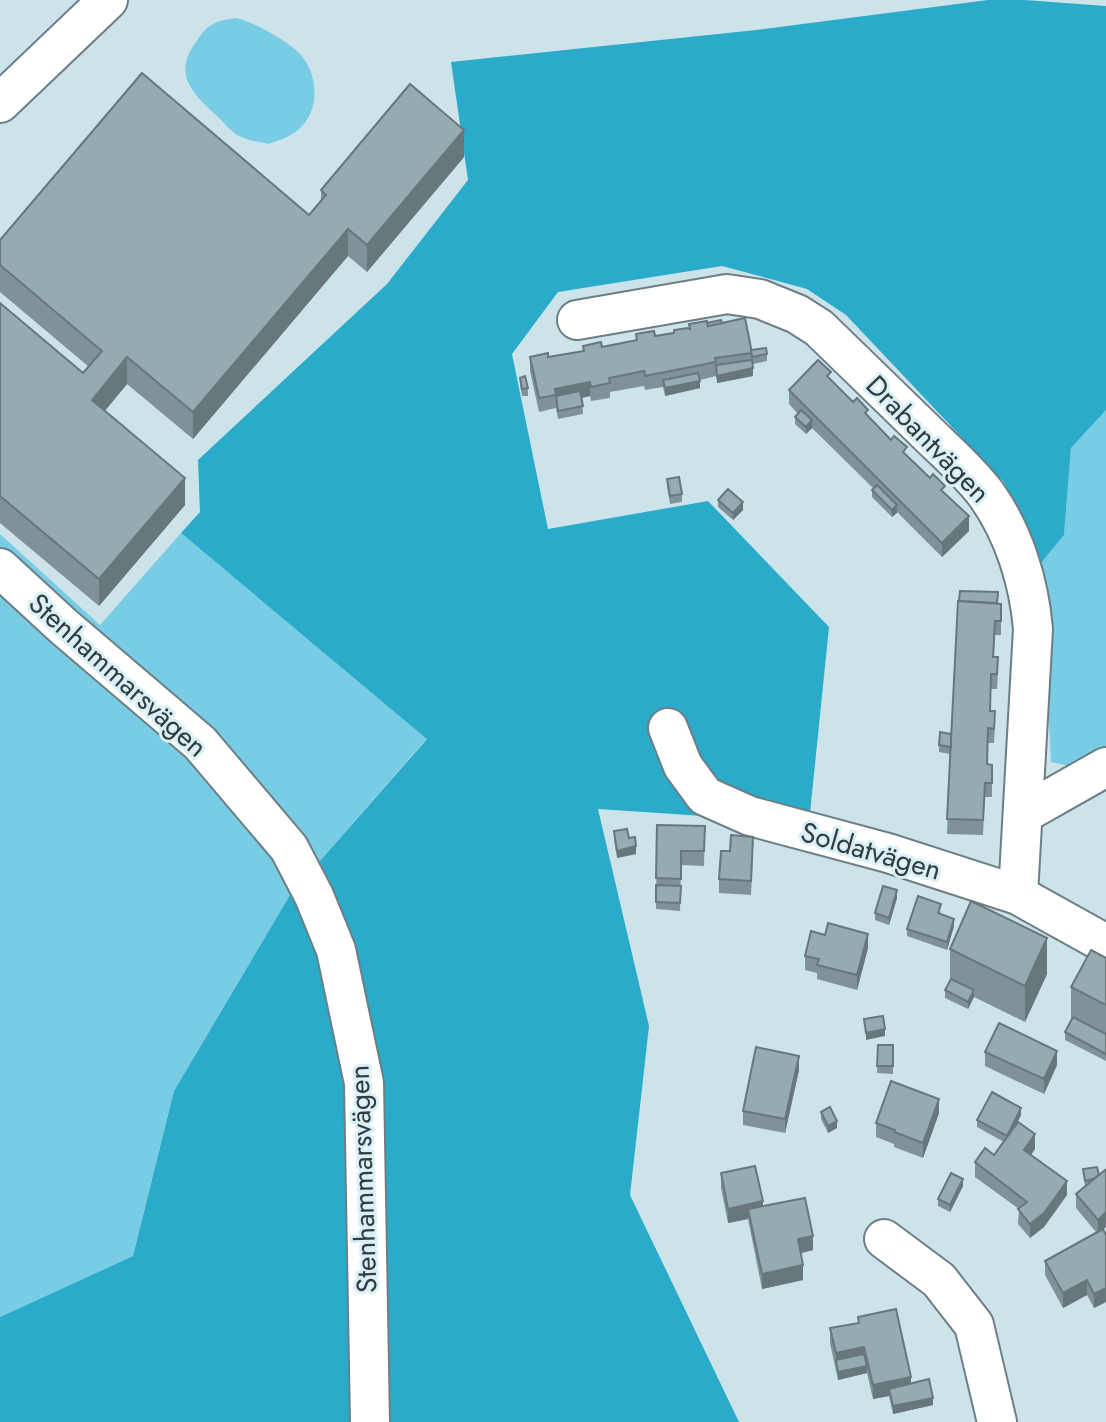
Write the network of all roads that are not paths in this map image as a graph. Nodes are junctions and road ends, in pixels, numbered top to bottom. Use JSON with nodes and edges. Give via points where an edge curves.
{"nodes":[{"id":1,"x":108,"y":0,"type":"edge"},
{"id":2,"x":0,"y":103,"type":"edge"},
{"id":3,"x":577,"y":320,"type":"dead end"},
{"id":4,"x":0,"y":569,"type":"edge"},
{"id":5,"x":668,"y":728,"type":"dead end"},
{"id":6,"x":1106,"y":766,"type":"edge"},
{"id":7,"x":1023,"y":814,"type":"junction"},
{"id":8,"x":1018,"y":895,"type":"junction"},
{"id":9,"x":1106,"y":944,"type":"edge"},
{"id":10,"x":884,"y":1239,"type":"dead end"},
{"id":11,"x":370,"y":1422,"type":"edge"},
{"id":12,"x":997,"y":1422,"type":"edge"}],
"edges":[{"from":1,"to":2,"type":"street"},
{"from":3,"to":7,"type":"street","name":"Drabantvägen","via":[[727,294],[760,299],[797,314],[819,328],[978,486],[1003,523],[1031,599],[1034,629]]},
{"from":4,"to":11,"type":"street","name":"Stenhammarsvägen","via":[[200,743],[289,848],[314,897],[336,950],[364,1083]]},
{"from":5,"to":8,"type":"street","name":"Soldatvägen","via":[[683,766],[705,796],[750,816],[888,853]]},
{"from":6,"to":7,"type":"street"},
{"from":7,"to":8,"type":"street","name":"Drabantvägen"},
{"from":8,"to":9,"type":"street","name":"Soldatvägen"},
{"from":10,"to":12,"type":"street","via":[[939,1280],[974,1325]]}]}
